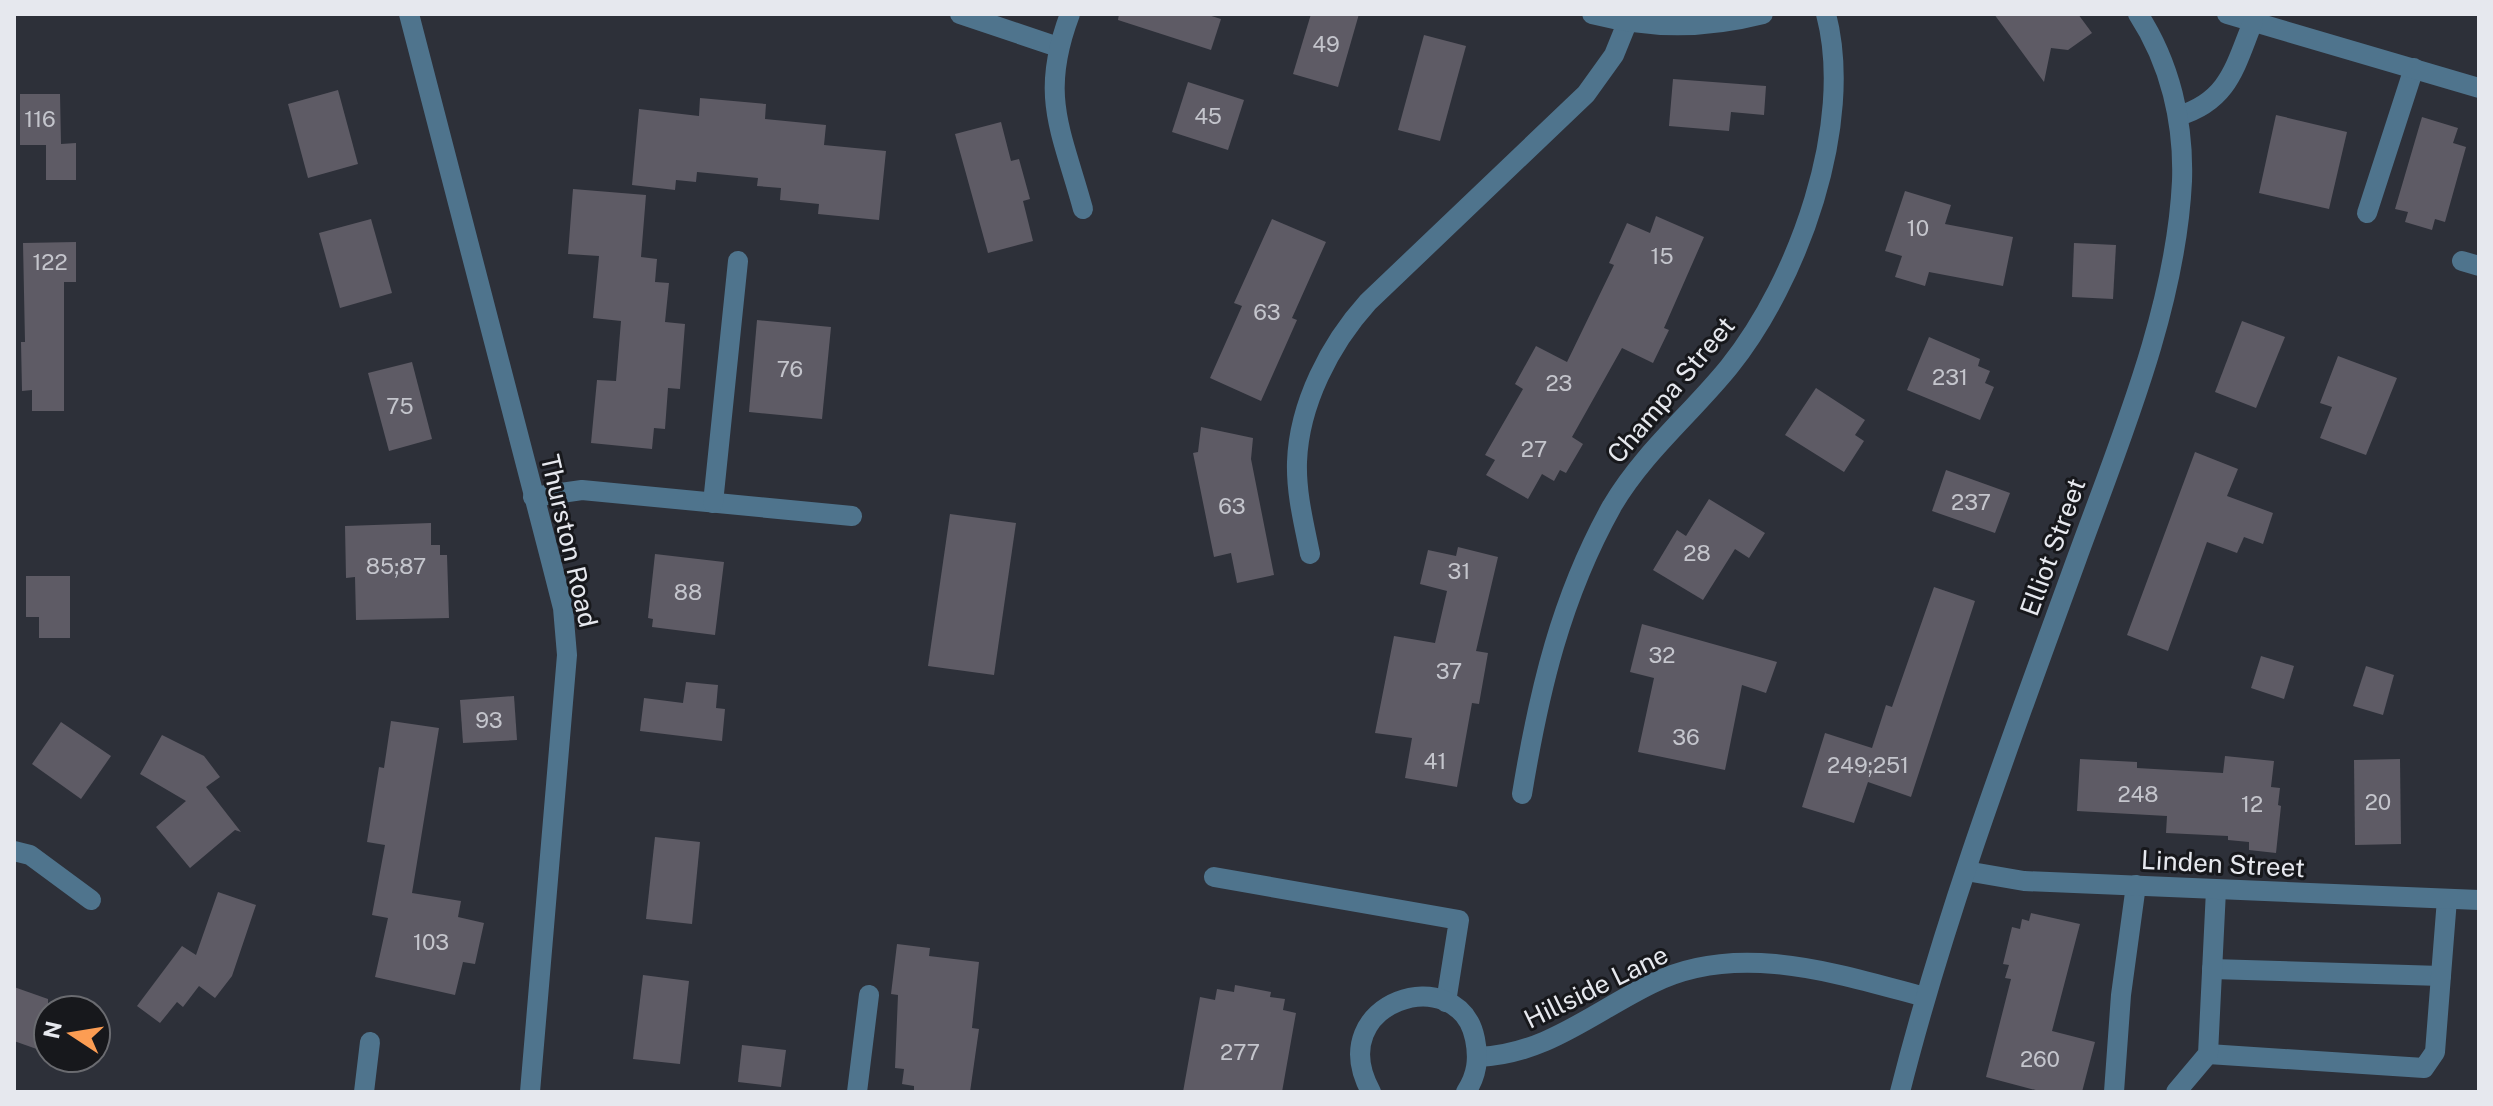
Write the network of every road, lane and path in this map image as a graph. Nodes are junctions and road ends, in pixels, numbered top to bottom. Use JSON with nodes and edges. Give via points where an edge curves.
{"nodes":[{"id":1,"x":409,"y":14,"type":"edge"},
{"id":2,"x":960,"y":14,"type":"edge"},
{"id":3,"x":1070,"y":14,"type":"edge"},
{"id":4,"x":1592,"y":14,"type":"edge"},
{"id":5,"x":1763,"y":14,"type":"edge"},
{"id":6,"x":1826,"y":14,"type":"edge"},
{"id":7,"x":2138,"y":14,"type":"edge"},
{"id":8,"x":2227,"y":14,"type":"edge"},
{"id":9,"x":2253,"y":22,"type":"junction"},
{"id":10,"x":1627,"y":23,"type":"junction"},
{"id":11,"x":1058,"y":47,"type":"junction"},
{"id":12,"x":2414,"y":68,"type":"junction"},
{"id":13,"x":2479,"y":88,"type":"edge"},
{"id":14,"x":2178,"y":116,"type":"junction"},
{"id":15,"x":1083,"y":209,"type":"dead end"},
{"id":16,"x":2367,"y":213,"type":"dead end"},
{"id":17,"x":738,"y":261,"type":"dead end"},
{"id":18,"x":533,"y":497,"type":"junction"},
{"id":19,"x":713,"y":503,"type":"junction"},
{"id":20,"x":852,"y":516,"type":"dead end"},
{"id":21,"x":1310,"y":554,"type":"dead end"},
{"id":22,"x":1522,"y":794,"type":"dead end"},
{"id":23,"x":14,"y":851,"type":"edge"},
{"id":24,"x":1966,"y":871,"type":"junction"},
{"id":25,"x":1214,"y":877,"type":"dead end"},
{"id":26,"x":2136,"y":885,"type":"junction"},
{"id":27,"x":2216,"y":890,"type":"junction"},
{"id":28,"x":2447,"y":899,"type":"junction"},
{"id":29,"x":91,"y":900,"type":"dead end"},
{"id":30,"x":2479,"y":900,"type":"edge"},
{"id":31,"x":2212,"y":969,"type":"junction"},
{"id":32,"x":2441,"y":976,"type":"junction"},
{"id":33,"x":869,"y":995,"type":"dead end"},
{"id":34,"x":1925,"y":997,"type":"junction"},
{"id":35,"x":1446,"y":1002,"type":"junction"},
{"id":36,"x":370,"y":1042,"type":"dead end"},
{"id":37,"x":2208,"y":1054,"type":"junction"},
{"id":38,"x":1479,"y":1057,"type":"junction"},
{"id":39,"x":364,"y":1092,"type":"edge"},
{"id":40,"x":530,"y":1092,"type":"edge"},
{"id":41,"x":857,"y":1092,"type":"edge"},
{"id":42,"x":1371,"y":1092,"type":"edge"},
{"id":43,"x":1466,"y":1092,"type":"edge"},
{"id":44,"x":1900,"y":1092,"type":"edge"},
{"id":45,"x":2114,"y":1092,"type":"edge"},
{"id":46,"x":2176,"y":1092,"type":"edge"}],
"edges":[{"from":1,"to":18,"type":"street","name":"Thurston Road"},
{"from":2,"to":11,"type":"street"},
{"from":3,"to":11,"type":"street"},
{"from":4,"to":10,"type":"street"},
{"from":5,"to":10,"type":"street","via":[[1687,27]]},
{"from":6,"to":22,"type":"street","name":"Champa Street","via":[[1833,68],[1826,153],[1803,234],[1746,343],[1633,472],[1579,570],[1544,675]]},
{"from":7,"to":14,"type":"street","name":"Elliot Street","via":[[2166,70]]},
{"from":8,"to":9,"type":"street"},
{"from":9,"to":12,"type":"street"},
{"from":9,"to":14,"type":"street","via":[[2219,94]]},
{"from":10,"to":21,"type":"street","via":[[1614,55],[1586,94],[1368,302],[1341,337],[1310,400],[1298,444],[1299,492]]},
{"from":11,"to":15,"type":"street","via":[[1052,79],[1055,106]]},
{"from":12,"to":13,"type":"street"},
{"from":12,"to":16,"type":"street"},
{"from":14,"to":24,"type":"street","name":"Elliot Street","via":[[2179,206],[2152,338]]},
{"from":17,"to":19,"type":"street"},
{"from":18,"to":19,"type":"street","via":[[582,490]]},
{"from":18,"to":40,"type":"street","name":"Thurston Road","via":[[563,608],[567,655]]},
{"from":19,"to":20,"type":"street"},
{"from":23,"to":29,"type":"street","via":[[30,855]]},
{"from":24,"to":26,"type":"street","name":"Linden Street","via":[[2003,879]]},
{"from":24,"to":34,"type":"street","name":"Elliot Street"},
{"from":25,"to":35,"type":"street","via":[[1459,920]]},
{"from":26,"to":27,"type":"street","name":"Linden Street"},
{"from":26,"to":45,"type":"street"},
{"from":27,"to":28,"type":"street","name":"Linden Street"},
{"from":27,"to":31,"type":"street"},
{"from":28,"to":30,"type":"street","name":"Linden Street"},
{"from":28,"to":32,"type":"street"},
{"from":31,"to":32,"type":"street"},
{"from":31,"to":37,"type":"street"},
{"from":32,"to":37,"type":"street","via":[[2435,1052],[2424,1068]]},
{"from":33,"to":41,"type":"street"},
{"from":34,"to":38,"type":"street","name":"Hillside Lane","via":[[1801,966],[1723,964],[1654,982],[1548,1042],[1509,1056]]},
{"from":34,"to":44,"type":"street","name":"Elliot Street"},
{"from":35,"to":38,"type":"street","via":[[1473,1030]]},
{"from":35,"to":42,"type":"street","via":[[1410,996],[1376,1013],[1362,1036],[1359,1063]]},
{"from":36,"to":39,"type":"street"},
{"from":37,"to":46,"type":"street"},
{"from":38,"to":43,"type":"street"}]}
